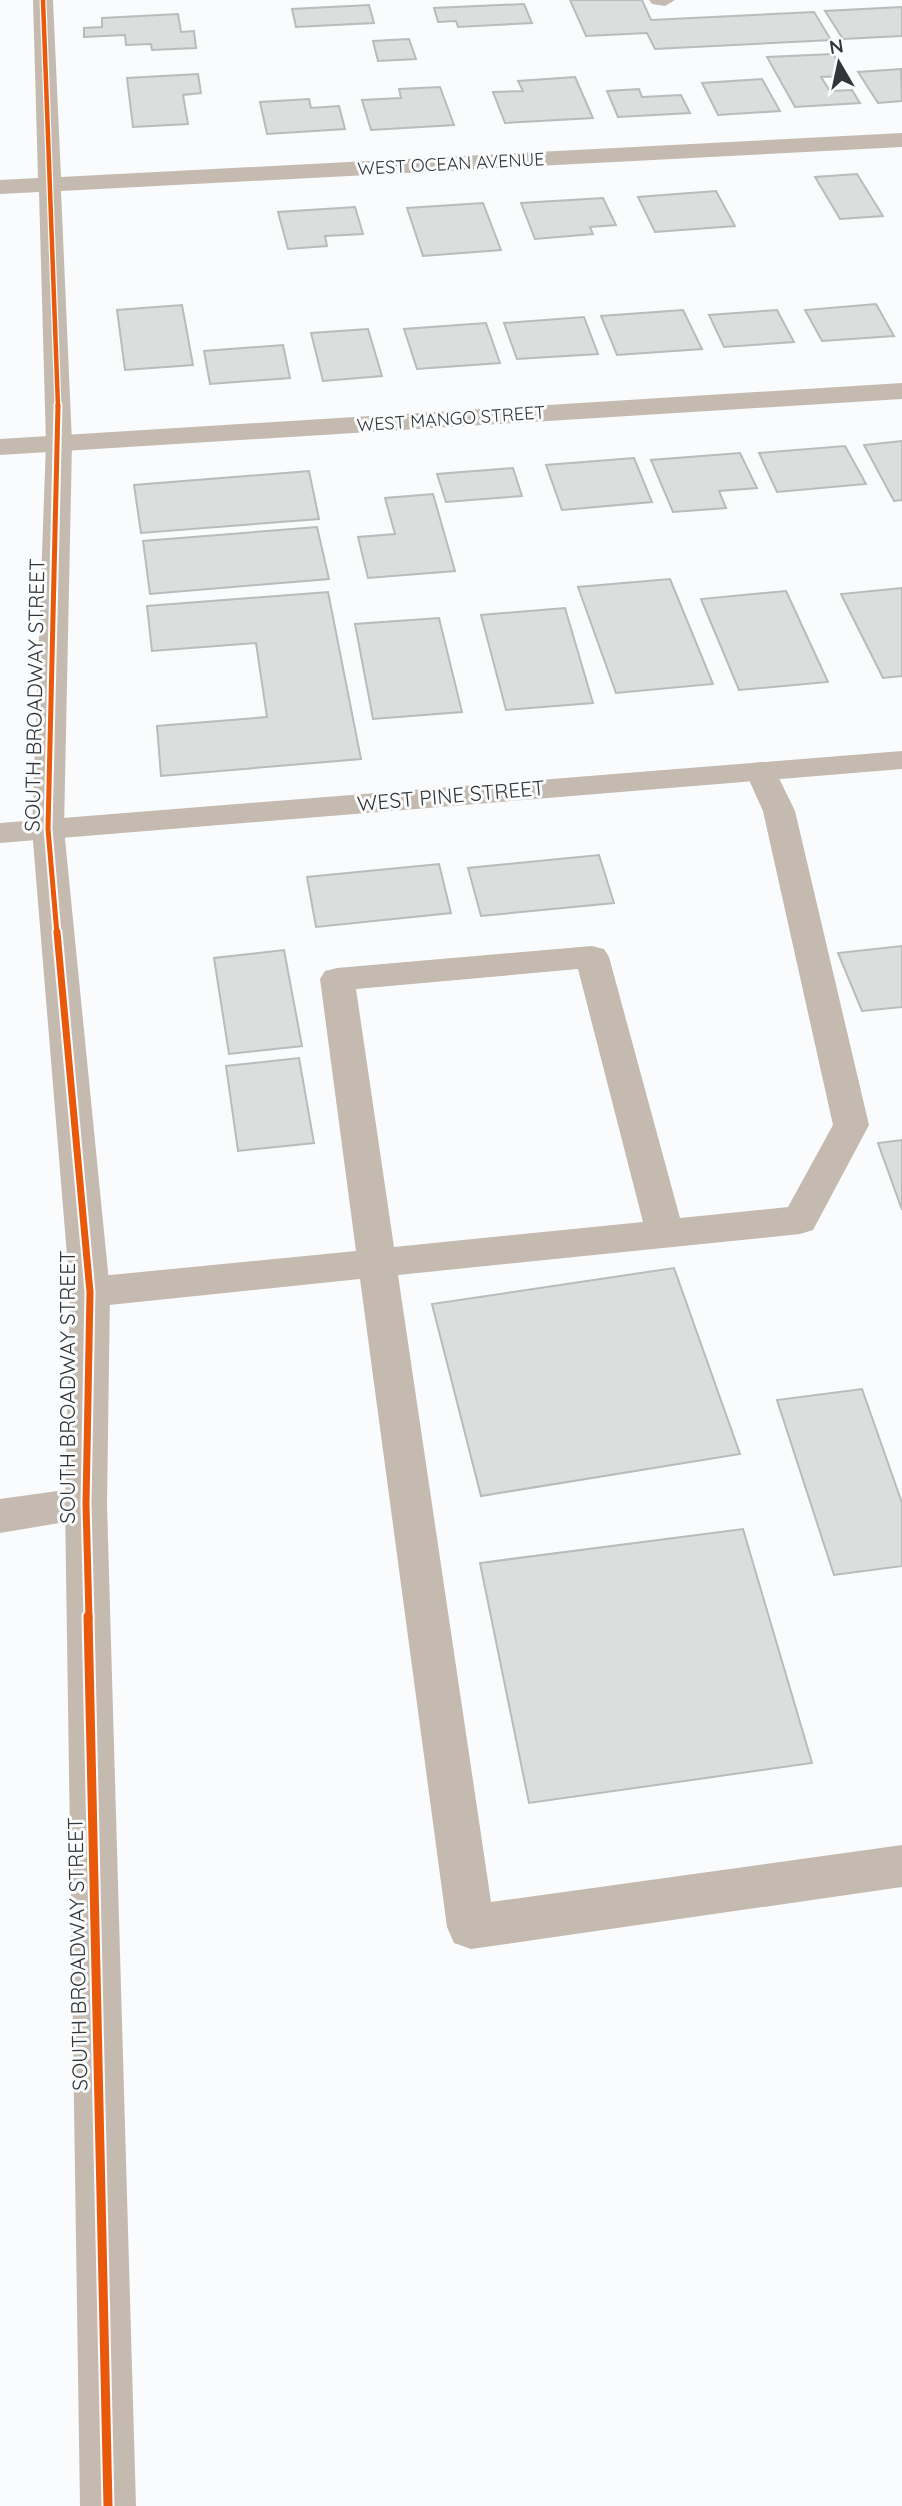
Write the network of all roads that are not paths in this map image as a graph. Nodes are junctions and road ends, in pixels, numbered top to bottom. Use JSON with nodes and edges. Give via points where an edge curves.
{"nodes":[{"id":1,"x":43,"y":0,"type":"edge"},
{"id":2,"x":902,"y":140,"type":"edge"},
{"id":3,"x":50,"y":185,"type":"junction"},
{"id":4,"x":0,"y":187,"type":"edge"},
{"id":5,"x":902,"y":391,"type":"edge"},
{"id":6,"x":59,"y":443,"type":"junction"},
{"id":7,"x":0,"y":447,"type":"edge"},
{"id":8,"x":902,"y":760,"type":"edge"},
{"id":9,"x":761,"y":771,"type":"junction"},
{"id":10,"x":48,"y":829,"type":"junction"},
{"id":11,"x":0,"y":833,"type":"edge"},
{"id":12,"x":665,"y":1233,"type":"junction"},
{"id":13,"x":380,"y":1262,"type":"junction"},
{"id":14,"x":90,"y":1292,"type":"junction"},
{"id":15,"x":86,"y":1504,"type":"junction"},
{"id":16,"x":0,"y":1516,"type":"edge"},
{"id":17,"x":902,"y":1866,"type":"edge"},
{"id":18,"x":108,"y":2506,"type":"edge"}],
"edges":[{"from":1,"to":3,"type":"street","name":"SOUTH BROADWAY STREET"},
{"from":2,"to":3,"type":"street","name":"WEST OCEAN AVENUE"},
{"from":3,"to":4,"type":"street","name":"WEST OCEAN AVENUE"},
{"from":3,"to":6,"type":"street","name":"SOUTH BROADWAY STREET"},
{"from":5,"to":6,"type":"street","name":"WEST MANGO STREET"},
{"from":6,"to":7,"type":"street","name":"WEST MANGO STREET"},
{"from":6,"to":10,"type":"street","name":"SOUTH BROADWAY STREET"},
{"from":8,"to":9,"type":"street","name":"WEST PINE STREET"},
{"from":9,"to":10,"type":"street","name":"WEST PINE STREET"},
{"from":9,"to":12,"type":"street","via":[[779,811],[851,1125],[800,1220]]},
{"from":10,"to":11,"type":"street","name":"WEST PINE STREET"},
{"from":10,"to":14,"type":"street","name":"SOUTH BROADWAY STREET"},
{"from":12,"to":13,"type":"street"},
{"from":12,"to":13,"type":"street","via":[[592,957],[337,979]]},
{"from":13,"to":14,"type":"street"},
{"from":13,"to":17,"type":"street","via":[[471,1927]]},
{"from":14,"to":15,"type":"street","name":"SOUTH BROADWAY STREET"},
{"from":15,"to":16,"type":"street"},
{"from":15,"to":18,"type":"street","name":"SOUTH BROADWAY STREET"}]}
